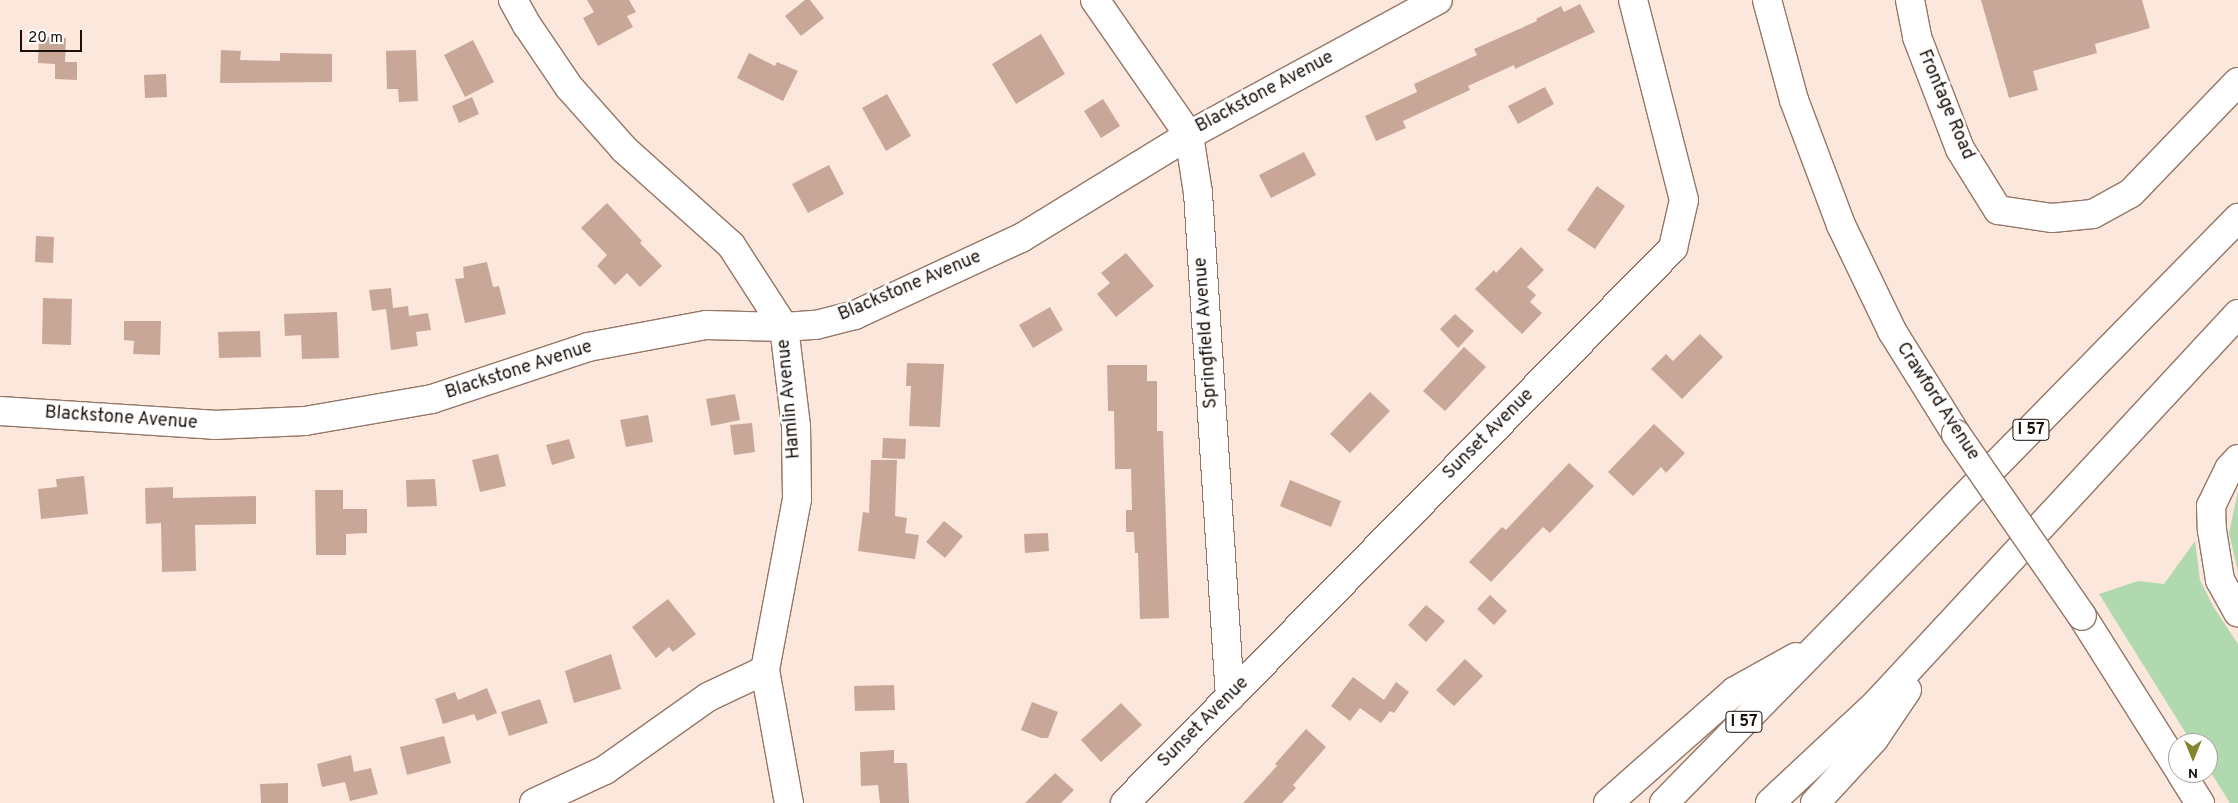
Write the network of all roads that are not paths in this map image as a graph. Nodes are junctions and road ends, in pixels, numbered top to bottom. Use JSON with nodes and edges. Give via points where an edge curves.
{"nodes":[{"id":1,"x":513,"y":0,"type":"edge"},
{"id":2,"x":1095,"y":0,"type":"edge"},
{"id":3,"x":1438,"y":0,"type":"edge"},
{"id":4,"x":1633,"y":0,"type":"edge"},
{"id":5,"x":1767,"y":0,"type":"edge"},
{"id":6,"x":1910,"y":0,"type":"edge"},
{"id":7,"x":2238,"y":82,"type":"edge"},
{"id":8,"x":1189,"y":134,"type":"junction"},
{"id":9,"x":2238,"y":218,"type":"edge"},
{"id":10,"x":2238,"y":314,"type":"edge"},
{"id":11,"x":784,"y":327,"type":"junction"},
{"id":12,"x":0,"y":411,"type":"edge"},
{"id":13,"x":2238,"y":459,"type":"edge"},
{"id":14,"x":1961,"y":612,"type":"junction"},
{"id":15,"x":2238,"y":612,"type":"edge"},
{"id":16,"x":1824,"y":642,"type":"junction"},
{"id":17,"x":765,"y":670,"type":"junction"},
{"id":18,"x":1230,"y":696,"type":"junction"},
{"id":19,"x":2168,"y":752,"type":"edge"},
{"id":20,"x":2187,"y":783,"type":"edge"},
{"id":21,"x":534,"y":803,"type":"edge"},
{"id":22,"x":788,"y":803,"type":"edge"},
{"id":23,"x":1125,"y":803,"type":"edge"},
{"id":24,"x":1608,"y":803,"type":"edge"},
{"id":25,"x":1664,"y":803,"type":"edge"},
{"id":26,"x":1770,"y":803,"type":"edge"},
{"id":27,"x":1815,"y":803,"type":"edge"},
{"id":28,"x":2200,"y":803,"type":"edge"}],
"edges":[{"from":1,"to":11,"type":"main road","name":"Hamlin Avenue","via":[[569,87],[625,150],[731,245]]},
{"from":2,"to":8,"type":"main road","name":"Springfield Avenue"},
{"from":3,"to":8,"type":"main road","name":"Blackstone Avenue"},
{"from":4,"to":18,"type":"main road","name":"Sunset Avenue","via":[[1684,200],[1673,248]]},
{"from":5,"to":19,"type":"main road","name":"Crawford Avenue","bridge":true,"via":[[1794,100],[1841,225],[1892,331],[1956,434],[2082,616]]},
{"from":6,"to":7,"type":"main road","name":"Frontage Road","via":[[1917,37],[1960,149],[1998,210],[2052,218],[2093,214],[2131,193]]},
{"from":8,"to":11,"type":"main road","name":"Blackstone Avenue","via":[[1022,238],[855,315],[816,325]]},
{"from":8,"to":18,"type":"main road","name":"Springfield Avenue","via":[[1198,193]]},
{"from":9,"to":16,"type":"main road","number":"I 57"},
{"from":10,"to":14,"type":"main road"},
{"from":11,"to":12,"type":"main road","name":"Blackstone Avenue","via":[[706,325],[588,347],[432,399],[305,422],[214,425]]},
{"from":11,"to":17,"type":"main road","name":"Hamlin Avenue","via":[[796,426],[797,499]]},
{"from":13,"to":15,"type":"main road","via":[[2229,469],[2212,506],[2212,530],[2220,580]]},
{"from":14,"to":26,"type":"main road","via":[[1876,704]]},
{"from":14,"to":27,"type":"main road","via":[[1874,738]]},
{"from":16,"to":24,"type":"main road","via":[[1736,691]]},
{"from":16,"to":25,"type":"main road","number":"I 57"},
{"from":17,"to":21,"type":"main road","via":[[708,696],[605,770]]},
{"from":17,"to":22,"type":"main road","name":"Hamlin Avenue"},
{"from":18,"to":23,"type":"main road","name":"Sunset Avenue"},
{"from":20,"to":28,"type":"main road"}]}
